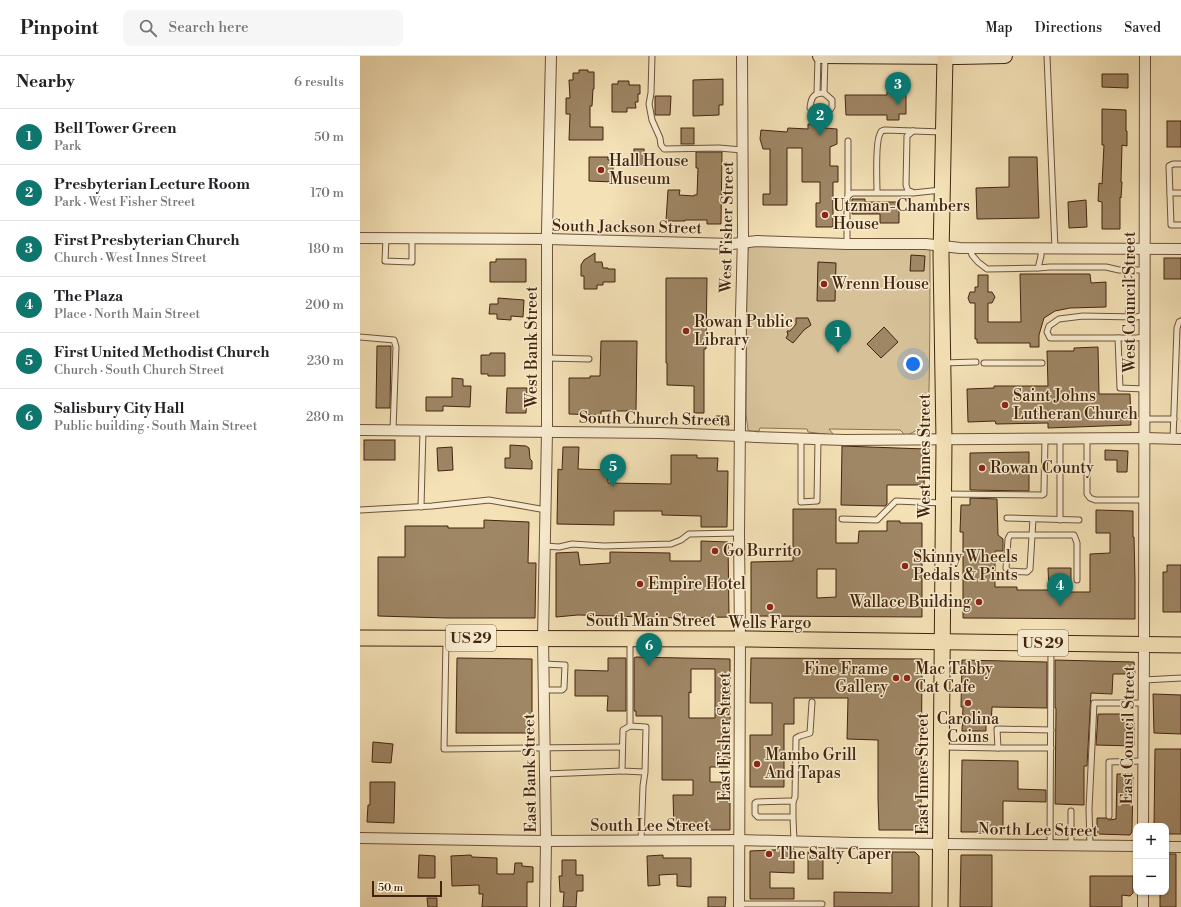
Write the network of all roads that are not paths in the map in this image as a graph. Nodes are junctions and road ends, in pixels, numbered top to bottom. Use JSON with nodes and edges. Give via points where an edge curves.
{"nodes":[{"id":1,"x":551,"y":56,"type":"edge"},
{"id":2,"x":652,"y":56,"type":"edge"},
{"id":3,"x":742,"y":56,"type":"edge"},
{"id":4,"x":819,"y":56,"type":"edge"},
{"id":5,"x":825,"y":56,"type":"edge"},
{"id":6,"x":874,"y":56,"type":"edge"},
{"id":7,"x":913,"y":56,"type":"edge"},
{"id":8,"x":945,"y":56,"type":"edge"},
{"id":9,"x":1005,"y":56,"type":"edge"},
{"id":10,"x":1047,"y":56,"type":"edge"},
{"id":11,"x":1144,"y":56,"type":"edge"},
{"id":12,"x":818,"y":93,"type":"junction"},
{"id":13,"x":824,"y":93,"type":"junction"},
{"id":14,"x":913,"y":131,"type":"junction"},
{"id":15,"x":943,"y":132,"type":"junction"},
{"id":16,"x":848,"y":141,"type":"dead end"},
{"id":17,"x":742,"y":150,"type":"junction"},
{"id":18,"x":1181,"y":164,"type":"edge"},
{"id":19,"x":942,"y":190,"type":"junction"},
{"id":20,"x":877,"y":192,"type":"junction"},
{"id":21,"x":913,"y":193,"type":"junction"},
{"id":22,"x":1170,"y":193,"type":"junction"},
{"id":23,"x":1181,"y":193,"type":"edge"},
{"id":24,"x":848,"y":196,"type":"junction"},
{"id":25,"x":1181,"y":226,"type":"edge"},
{"id":26,"x":360,"y":238,"type":"edge"},
{"id":27,"x":386,"y":238,"type":"junction"},
{"id":28,"x":412,"y":238,"type":"junction"},
{"id":29,"x":547,"y":240,"type":"junction"},
{"id":30,"x":742,"y":243,"type":"junction"},
{"id":31,"x":847,"y":244,"type":"junction"},
{"id":32,"x":941,"y":245,"type":"junction"},
{"id":33,"x":970,"y":248,"type":"junction"},
{"id":34,"x":1041,"y":248,"type":"junction"},
{"id":35,"x":1055,"y":249,"type":"junction"},
{"id":36,"x":1145,"y":249,"type":"junction"},
{"id":37,"x":1181,"y":249,"type":"edge"},
{"id":38,"x":1038,"y":268,"type":"junction"},
{"id":39,"x":1126,"y":270,"type":"junction"},
{"id":40,"x":1145,"y":270,"type":"junction"},
{"id":41,"x":1145,"y":314,"type":"junction"},
{"id":42,"x":1128,"y":317,"type":"junction"},
{"id":43,"x":1181,"y":321,"type":"edge"},
{"id":44,"x":360,"y":337,"type":"edge"},
{"id":45,"x":1145,"y":337,"type":"junction"},
{"id":46,"x":1118,"y":338,"type":"junction"},
{"id":47,"x":1179,"y":340,"type":"edge"},
{"id":48,"x":547,"y":358,"type":"junction"},
{"id":49,"x":589,"y":359,"type":"dead end"},
{"id":50,"x":976,"y":362,"type":"dead end"},
{"id":51,"x":984,"y":362,"type":"dead end"},
{"id":52,"x":942,"y":363,"type":"junction"},
{"id":53,"x":1042,"y":363,"type":"dead end"},
{"id":54,"x":1144,"y":389,"type":"junction"},
{"id":55,"x":1144,"y":419,"type":"junction"},
{"id":56,"x":1174,"y":419,"type":"junction"},
{"id":57,"x":360,"y":430,"type":"edge"},
{"id":58,"x":393,"y":430,"type":"junction"},
{"id":59,"x":423,"y":430,"type":"junction"},
{"id":60,"x":547,"y":432,"type":"junction"},
{"id":61,"x":740,"y":436,"type":"junction"},
{"id":62,"x":1144,"y":438,"type":"junction"},
{"id":63,"x":800,"y":439,"type":"junction"},
{"id":64,"x":818,"y":439,"type":"junction"},
{"id":65,"x":1045,"y":439,"type":"junction"},
{"id":66,"x":1060,"y":439,"type":"junction"},
{"id":67,"x":1087,"y":439,"type":"junction"},
{"id":68,"x":1177,"y":439,"type":"edge"},
{"id":69,"x":944,"y":440,"type":"junction"},
{"id":70,"x":943,"y":498,"type":"junction"},
{"id":71,"x":1144,"y":500,"type":"junction"},
{"id":72,"x":421,"y":507,"type":"junction"},
{"id":73,"x":360,"y":510,"type":"edge"},
{"id":74,"x":546,"y":510,"type":"junction"},
{"id":75,"x":1008,"y":518,"type":"dead end"},
{"id":76,"x":842,"y":519,"type":"dead end"},
{"id":77,"x":1033,"y":519,"type":"junction"},
{"id":78,"x":1060,"y":520,"type":"junction"},
{"id":79,"x":1079,"y":520,"type":"dead end"},
{"id":80,"x":739,"y":533,"type":"junction"},
{"id":81,"x":1032,"y":536,"type":"junction"},
{"id":82,"x":545,"y":546,"type":"junction"},
{"id":83,"x":1077,"y":580,"type":"dead end"},
{"id":84,"x":360,"y":638,"type":"edge"},
{"id":85,"x":446,"y":638,"type":"junction"},
{"id":86,"x":543,"y":638,"type":"junction"},
{"id":87,"x":630,"y":639,"type":"junction"},
{"id":88,"x":740,"y":639,"type":"junction"},
{"id":89,"x":942,"y":641,"type":"junction"},
{"id":90,"x":1051,"y":643,"type":"junction"},
{"id":91,"x":1144,"y":645,"type":"junction"},
{"id":92,"x":1181,"y":645,"type":"edge"},
{"id":93,"x":544,"y":664,"type":"junction"},
{"id":94,"x":1181,"y":678,"type":"edge"},
{"id":95,"x":1144,"y":680,"type":"junction"},
{"id":96,"x":544,"y":690,"type":"junction"},
{"id":97,"x":812,"y":702,"type":"dead end"},
{"id":98,"x":1144,"y":703,"type":"junction"},
{"id":99,"x":630,"y":726,"type":"junction"},
{"id":100,"x":1051,"y":730,"type":"junction"},
{"id":101,"x":545,"y":747,"type":"junction"},
{"id":102,"x":622,"y":747,"type":"junction"},
{"id":103,"x":941,"y":747,"type":"junction"},
{"id":104,"x":998,"y":748,"type":"junction"},
{"id":105,"x":1051,"y":748,"type":"junction"},
{"id":106,"x":1143,"y":761,"type":"junction"},
{"id":107,"x":622,"y":772,"type":"junction"},
{"id":108,"x":645,"y":772,"type":"junction"},
{"id":109,"x":545,"y":774,"type":"junction"},
{"id":110,"x":793,"y":802,"type":"junction"},
{"id":111,"x":1071,"y":811,"type":"dead end"},
{"id":112,"x":1109,"y":816,"type":"dead end"},
{"id":113,"x":793,"y":817,"type":"junction"},
{"id":114,"x":1142,"y":823,"type":"edge"},
{"id":115,"x":360,"y":838,"type":"edge"},
{"id":116,"x":641,"y":840,"type":"junction"},
{"id":117,"x":740,"y":840,"type":"junction"},
{"id":118,"x":546,"y":841,"type":"junction"},
{"id":119,"x":794,"y":842,"type":"junction"},
{"id":120,"x":940,"y":845,"type":"junction"},
{"id":121,"x":1050,"y":846,"type":"junction"},
{"id":122,"x":1071,"y":846,"type":"junction"},
{"id":123,"x":1090,"y":846,"type":"junction"},
{"id":124,"x":1133,"y":846,"type":"edge"},
{"id":125,"x":1169,"y":847,"type":"edge"},
{"id":126,"x":1181,"y":847,"type":"edge"},
{"id":127,"x":1143,"y":895,"type":"edge"},
{"id":128,"x":822,"y":904,"type":"dead end"},
{"id":129,"x":739,"y":906,"type":"edge"},
{"id":130,"x":545,"y":907,"type":"edge"},
{"id":131,"x":940,"y":907,"type":"edge"},
{"id":132,"x":1143,"y":907,"type":"edge"}],
"edges":[{"from":1,"to":29,"type":"street","name":"West Bank Street"},
{"from":2,"to":17,"type":"lane","via":[[649,104],[652,120],[664,149]]},
{"from":3,"to":17,"type":"street","name":"West Fisher Street"},
{"from":4,"to":5,"type":"street"},
{"from":4,"to":12,"type":"lane"},
{"from":5,"to":6,"type":"street"},
{"from":5,"to":13,"type":"lane"},
{"from":6,"to":7,"type":"street"},
{"from":7,"to":8,"type":"street"},
{"from":8,"to":9,"type":"street"},
{"from":8,"to":15,"type":"main road","name":"West Innes Street"},
{"from":10,"to":35,"type":"lane"},
{"from":11,"to":36,"type":"street","name":"West Council Street"},
{"from":12,"to":13,"type":"lane"},
{"from":12,"to":13,"type":"lane","via":[[813,97],[810,108],[821,115],[827,114],[832,107],[832,100]]},
{"from":14,"to":15,"type":"lane"},
{"from":14,"to":20,"type":"lane","via":[[881,132],[877,144]]},
{"from":14,"to":21,"type":"lane","via":[[907,136],[906,185],[908,191]]},
{"from":15,"to":19,"type":"main road","name":"West Innes Street"},
{"from":16,"to":24,"type":"lane"},
{"from":17,"to":30,"type":"street","name":"West Fisher Street"},
{"from":18,"to":22,"type":"lane","via":[[1169,166]]},
{"from":19,"to":21,"type":"lane"},
{"from":19,"to":32,"type":"main road","name":"West Innes Street"},
{"from":20,"to":21,"type":"lane"},
{"from":20,"to":24,"type":"lane","via":[[852,193]]},
{"from":22,"to":23,"type":"lane"},
{"from":22,"to":25,"type":"lane","via":[[1171,225]]},
{"from":24,"to":31,"type":"lane"},
{"from":26,"to":27,"type":"street","name":"South Jackson Street"},
{"from":27,"to":28,"type":"street","name":"South Jackson Street"},
{"from":27,"to":28,"type":"lane","via":[[385,261],[412,262]]},
{"from":28,"to":29,"type":"street","name":"South Jackson Street"},
{"from":29,"to":30,"type":"street","name":"South Jackson Street"},
{"from":29,"to":48,"type":"street","name":"West Bank Street"},
{"from":30,"to":31,"type":"street","name":"South Jackson Street","via":[[757,241]]},
{"from":30,"to":61,"type":"street","name":"West Fisher Street"},
{"from":31,"to":32,"type":"street","name":"South Jackson Street"},
{"from":32,"to":33,"type":"street","name":"South Jackson Street"},
{"from":32,"to":52,"type":"main road","name":"West Innes Street"},
{"from":33,"to":34,"type":"street","name":"South Jackson Street"},
{"from":33,"to":38,"type":"lane","via":[[972,255],[987,269]]},
{"from":34,"to":35,"type":"street","name":"South Jackson Street"},
{"from":34,"to":38,"type":"lane"},
{"from":35,"to":36,"type":"street","name":"South Jackson Street"},
{"from":36,"to":37,"type":"street","name":"South Jackson Street"},
{"from":36,"to":40,"type":"street","name":"West Council Street"},
{"from":38,"to":39,"type":"lane","via":[[1106,267]]},
{"from":39,"to":40,"type":"lane"},
{"from":39,"to":42,"type":"lane","via":[[1131,285]]},
{"from":40,"to":41,"type":"street","name":"West Council Street"},
{"from":41,"to":42,"type":"lane"},
{"from":41,"to":45,"type":"street","name":"West Council Street"},
{"from":42,"to":46,"type":"lane","via":[[1083,316],[1059,319],[1049,326],[1047,332],[1050,338]]},
{"from":43,"to":47,"type":"lane","via":[[1177,328]]},
{"from":44,"to":58,"type":"lane","via":[[394,340],[396,347]]},
{"from":45,"to":46,"type":"lane"},
{"from":45,"to":54,"type":"street","name":"West Council Street"},
{"from":46,"to":54,"type":"lane","via":[[1120,388]]},
{"from":47,"to":56,"type":"lane"},
{"from":48,"to":49,"type":"lane"},
{"from":48,"to":60,"type":"street","name":"West Bank Street"},
{"from":50,"to":52,"type":"lane"},
{"from":51,"to":53,"type":"lane"},
{"from":52,"to":69,"type":"main road","name":"West Innes Street"},
{"from":54,"to":55,"type":"street","name":"West Council Street"},
{"from":55,"to":56,"type":"lane"},
{"from":55,"to":62,"type":"street","name":"West Council Street"},
{"from":56,"to":68,"type":"lane"},
{"from":57,"to":58,"type":"street","name":"South Church Street"},
{"from":58,"to":59,"type":"street","name":"South Church Street"},
{"from":59,"to":60,"type":"street","name":"South Church Street"},
{"from":59,"to":72,"type":"lane"},
{"from":60,"to":61,"type":"street","name":"South Church Street"},
{"from":60,"to":74,"type":"street","name":"West Bank Street"},
{"from":61,"to":63,"type":"street","name":"South Church Street"},
{"from":61,"to":80,"type":"street","name":"West Fisher Street"},
{"from":62,"to":67,"type":"street","name":"South Church Street"},
{"from":62,"to":68,"type":"street","name":"South Church Street"},
{"from":62,"to":71,"type":"street","name":"West Council Street"},
{"from":63,"to":64,"type":"street","name":"South Church Street"},
{"from":63,"to":64,"type":"lane","via":[[801,502],[817,501]]},
{"from":64,"to":69,"type":"street","name":"South Church Street"},
{"from":65,"to":66,"type":"street","name":"South Church Street"},
{"from":65,"to":69,"type":"street","name":"South Church Street"},
{"from":65,"to":70,"type":"lane","via":[[1044,494]]},
{"from":66,"to":67,"type":"street","name":"South Church Street"},
{"from":66,"to":78,"type":"lane"},
{"from":67,"to":71,"type":"lane","via":[[1090,498]]},
{"from":69,"to":70,"type":"main road","name":"West Innes Street"},
{"from":70,"to":76,"type":"lane","via":[[896,501],[877,520]]},
{"from":70,"to":89,"type":"main road","name":"West Innes Street"},
{"from":71,"to":91,"type":"street","name":"West Council Street"},
{"from":72,"to":73,"type":"lane"},
{"from":72,"to":74,"type":"lane","via":[[489,500]]},
{"from":74,"to":82,"type":"street","name":"West Bank Street"},
{"from":75,"to":77,"type":"lane"},
{"from":77,"to":78,"type":"lane"},
{"from":77,"to":81,"type":"lane"},
{"from":78,"to":79,"type":"lane"},
{"from":80,"to":82,"type":"lane","via":[[689,534],[671,544]]},
{"from":80,"to":88,"type":"street","name":"West Fisher Street"},
{"from":81,"to":81,"type":"lane","via":[[1030,569],[1027,572],[1008,572],[1006,568],[1010,535]]},
{"from":81,"to":83,"type":"lane","via":[[1074,535],[1077,543]]},
{"from":82,"to":86,"type":"street","name":"West Bank Street"},
{"from":84,"to":85,"type":"main road","name":"South Main Street","number":"US 29"},
{"from":85,"to":86,"type":"main road","name":"South Main Street","number":"US 29"},
{"from":85,"to":101,"type":"lane","via":[[444,749]]},
{"from":86,"to":87,"type":"main road","name":"South Main Street","number":"US 29"},
{"from":86,"to":93,"type":"street","name":"East Bank Street"},
{"from":87,"to":88,"type":"main road","name":"South Main Street","number":"US 29"},
{"from":87,"to":99,"type":"lane"},
{"from":88,"to":89,"type":"main road","name":"South Main Street","number":"US 29"},
{"from":88,"to":117,"type":"street","name":"East Fisher Street"},
{"from":89,"to":90,"type":"main road","number":"US 29"},
{"from":89,"to":103,"type":"main road","name":"East Innes Street"},
{"from":90,"to":91,"type":"main road","number":"US 29"},
{"from":90,"to":100,"type":"lane"},
{"from":91,"to":92,"type":"main road","number":"US 29"},
{"from":91,"to":95,"type":"street","name":"East Council Street"},
{"from":93,"to":96,"type":"street","name":"East Bank Street"},
{"from":93,"to":96,"type":"lane","via":[[564,665],[564,688]]},
{"from":94,"to":95,"type":"lane"},
{"from":95,"to":98,"type":"street","name":"East Council Street"},
{"from":96,"to":101,"type":"street","name":"East Bank Street"},
{"from":97,"to":110,"type":"lane","via":[[810,733],[796,738]]},
{"from":98,"to":106,"type":"street","name":"East Council Street"},
{"from":98,"to":123,"type":"lane","via":[[1094,703],[1089,809]]},
{"from":99,"to":102,"type":"lane","via":[[622,730]]},
{"from":99,"to":108,"type":"lane","via":[[646,727]]},
{"from":100,"to":104,"type":"lane","via":[[997,729]]},
{"from":100,"to":105,"type":"lane"},
{"from":101,"to":102,"type":"lane"},
{"from":101,"to":109,"type":"street","name":"East Bank Street"},
{"from":102,"to":107,"type":"lane"},
{"from":103,"to":104,"type":"lane"},
{"from":103,"to":120,"type":"main road","name":"East Innes Street"},
{"from":104,"to":105,"type":"lane"},
{"from":105,"to":121,"type":"lane"},
{"from":106,"to":112,"type":"lane","via":[[1109,762]]},
{"from":106,"to":114,"type":"street","name":"East Council Street"},
{"from":107,"to":108,"type":"lane"},
{"from":107,"to":109,"type":"lane"},
{"from":108,"to":116,"type":"lane"},
{"from":109,"to":118,"type":"street","name":"East Bank Street"},
{"from":110,"to":113,"type":"lane"},
{"from":110,"to":113,"type":"lane","via":[[757,802],[755,814],[758,817]]},
{"from":111,"to":122,"type":"lane"},
{"from":113,"to":119,"type":"lane"},
{"from":115,"to":118,"type":"street","name":"South Lee Street"},
{"from":116,"to":117,"type":"street","name":"South Lee Street"},
{"from":116,"to":118,"type":"street","name":"South Lee Street"},
{"from":117,"to":119,"type":"street","name":"South Lee Street"},
{"from":117,"to":129,"type":"street","name":"East Fisher Street"},
{"from":118,"to":130,"type":"street","name":"East Bank Street"},
{"from":119,"to":120,"type":"street","name":"South Lee Street"},
{"from":120,"to":121,"type":"street","name":"North Lee Street"},
{"from":120,"to":131,"type":"main road","name":"East Innes Street"},
{"from":121,"to":122,"type":"street","name":"North Lee Street"},
{"from":122,"to":123,"type":"street","name":"North Lee Street"},
{"from":123,"to":124,"type":"street","name":"North Lee Street"},
{"from":125,"to":126,"type":"street"},
{"from":127,"to":132,"type":"street"},
{"from":128,"to":129,"type":"lane"}]}
